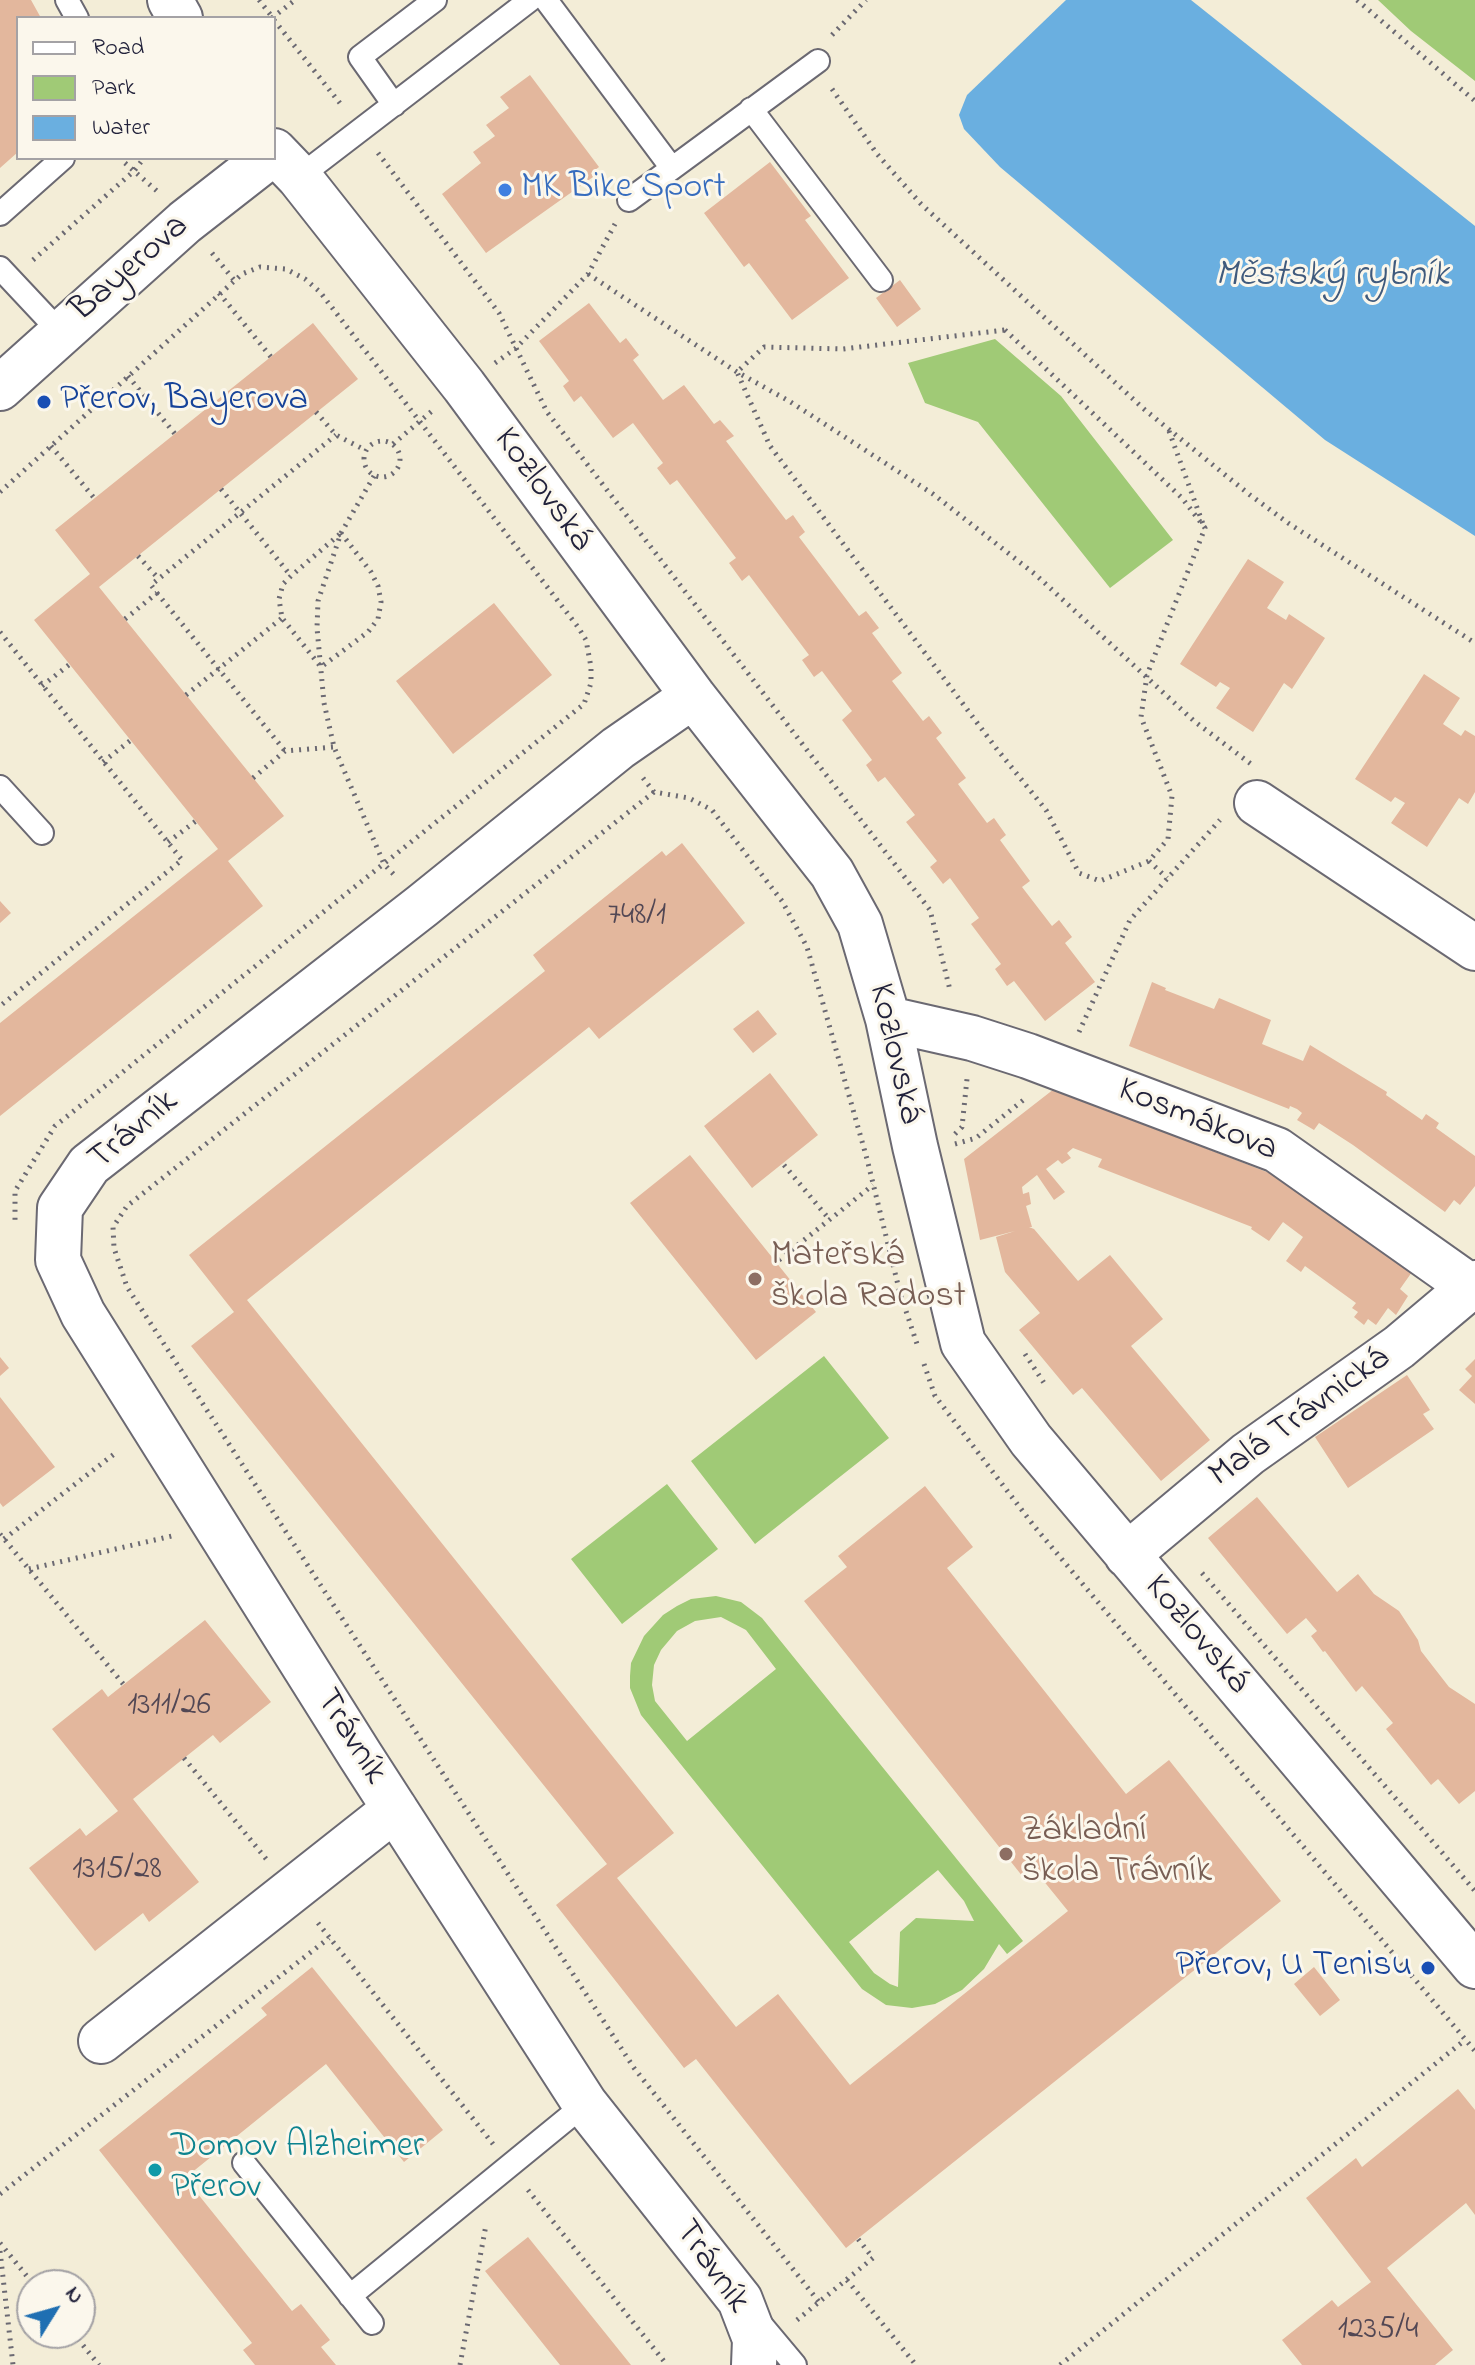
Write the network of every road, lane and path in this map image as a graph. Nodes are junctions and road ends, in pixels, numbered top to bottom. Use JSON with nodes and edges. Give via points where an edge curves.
{"nodes":[{"id":1,"x":259,"y":0,"type":"edge"},
{"id":2,"x":295,"y":0,"type":"edge"},
{"id":3,"x":435,"y":0,"type":"edge"},
{"id":4,"x":530,"y":0,"type":"edge"},
{"id":5,"x":546,"y":0,"type":"edge"},
{"id":6,"x":866,"y":0,"type":"edge"},
{"id":7,"x":1357,"y":0,"type":"edge"},
{"id":8,"x":271,"y":16,"type":"edge"},
{"id":9,"x":275,"y":16,"type":"edge"},
{"id":10,"x":276,"y":22,"type":"edge"},
{"id":11,"x":818,"y":61,"type":"junction"},
{"id":12,"x":1475,"y":101,"type":"edge"},
{"id":13,"x":394,"y":105,"type":"junction"},
{"id":14,"x":751,"y":109,"type":"junction"},
{"id":15,"x":361,"y":130,"type":"junction"},
{"id":16,"x":278,"y":158,"type":"edge"},
{"id":17,"x":61,"y":160,"type":"edge"},
{"id":18,"x":142,"y":160,"type":"edge"},
{"id":19,"x":275,"y":160,"type":"edge"},
{"id":20,"x":125,"y":163,"type":"dead end"},
{"id":21,"x":671,"y":167,"type":"junction"},
{"id":22,"x":134,"y":171,"type":"junction"},
{"id":23,"x":158,"y":193,"type":"dead end"},
{"id":24,"x":629,"y":200,"type":"joint"},
{"id":25,"x":0,"y":214,"type":"edge"},
{"id":26,"x":209,"y":250,"type":"dead end"},
{"id":27,"x":0,"y":268,"type":"edge"},
{"id":28,"x":23,"y":268,"type":"dead end"},
{"id":29,"x":588,"y":274,"type":"junction"},
{"id":30,"x":234,"y":280,"type":"junction"},
{"id":31,"x":881,"y":280,"type":"dead end"},
{"id":32,"x":219,"y":293,"type":"junction"},
{"id":33,"x":61,"y":333,"type":"junction"},
{"id":34,"x":515,"y":349,"type":"junction"},
{"id":35,"x":271,"y":357,"type":"dead end"},
{"id":36,"x":492,"y":365,"type":"dead end"},
{"id":37,"x":737,"y":372,"type":"junction"},
{"id":38,"x":128,"y":376,"type":"junction"},
{"id":39,"x":0,"y":388,"type":"edge"},
{"id":40,"x":316,"y":412,"type":"dead end"},
{"id":41,"x":419,"y":421,"type":"junction"},
{"id":42,"x":1168,"y":429,"type":"junction"},
{"id":43,"x":175,"y":434,"type":"dead end"},
{"id":44,"x":336,"y":435,"type":"junction"},
{"id":45,"x":393,"y":444,"type":"junction"},
{"id":46,"x":51,"y":446,"type":"junction"},
{"id":47,"x":365,"y":450,"type":"junction"},
{"id":48,"x":374,"y":476,"type":"junction"},
{"id":49,"x":221,"y":489,"type":"dead end"},
{"id":50,"x":0,"y":492,"type":"edge"},
{"id":51,"x":95,"y":499,"type":"dead end"},
{"id":52,"x":239,"y":513,"type":"junction"},
{"id":53,"x":1205,"y":528,"type":"junction"},
{"id":54,"x":341,"y":533,"type":"junction"},
{"id":55,"x":138,"y":556,"type":"dead end"},
{"id":56,"x":291,"y":576,"type":"junction"},
{"id":57,"x":158,"y":578,"type":"junction"},
{"id":58,"x":157,"y":593,"type":"junction"},
{"id":59,"x":282,"y":618,"type":"junction"},
{"id":60,"x":125,"y":619,"type":"dead end"},
{"id":61,"x":0,"y":632,"type":"edge"},
{"id":62,"x":1475,"y":643,"type":"edge"},
{"id":63,"x":70,"y":664,"type":"dead end"},
{"id":64,"x":321,"y":667,"type":"junction"},
{"id":65,"x":218,"y":669,"type":"junction"},
{"id":66,"x":1147,"y":675,"type":"junction"},
{"id":67,"x":42,"y":686,"type":"junction"},
{"id":68,"x":186,"y":695,"type":"dead end"},
{"id":69,"x":693,"y":696,"type":"junction"},
{"id":70,"x":1194,"y":721,"type":"dead end"},
{"id":71,"x":131,"y":740,"type":"dead end"},
{"id":72,"x":334,"y":747,"type":"junction"},
{"id":73,"x":285,"y":751,"type":"junction"},
{"id":74,"x":103,"y":762,"type":"junction"},
{"id":75,"x":253,"y":778,"type":"dead end"},
{"id":76,"x":0,"y":787,"type":"edge"},
{"id":77,"x":654,"y":792,"type":"dead end"},
{"id":78,"x":1239,"y":812,"type":"joint"},
{"id":79,"x":196,"y":821,"type":"dead end"},
{"id":80,"x":42,"y":833,"type":"dead end"},
{"id":81,"x":168,"y":842,"type":"junction"},
{"id":82,"x":1149,"y":861,"type":"junction"},
{"id":83,"x":384,"y":864,"type":"junction"},
{"id":84,"x":1167,"y":878,"type":"junction"},
{"id":85,"x":450,"y":939,"type":"dead end"},
{"id":86,"x":456,"y":947,"type":"junction"},
{"id":87,"x":1475,"y":948,"type":"edge"},
{"id":88,"x":0,"y":1006,"type":"edge"},
{"id":89,"x":888,"y":1019,"type":"junction"},
{"id":90,"x":972,"y":1038,"type":"junction"},
{"id":91,"x":1077,"y":1038,"type":"dead end"},
{"id":92,"x":1035,"y":1091,"type":"dead end"},
{"id":93,"x":954,"y":1145,"type":"dead end"},
{"id":94,"x":784,"y":1165,"type":"dead end"},
{"id":95,"x":873,"y":1185,"type":"dead end"},
{"id":96,"x":830,"y":1220,"type":"junction"},
{"id":97,"x":15,"y":1232,"type":"dead end"},
{"id":98,"x":779,"y":1260,"type":"dead end"},
{"id":99,"x":1473,"y":1287,"type":"edge"},
{"id":100,"x":110,"y":1439,"type":"dead end"},
{"id":101,"x":118,"y":1451,"type":"junction"},
{"id":102,"x":126,"y":1464,"type":"dead end"},
{"id":103,"x":165,"y":1524,"type":"dead end"},
{"id":104,"x":2,"y":1537,"type":"edge"},
{"id":105,"x":1127,"y":1555,"type":"junction"},
{"id":106,"x":29,"y":1569,"type":"junction"},
{"id":107,"x":124,"y":1685,"type":"dead end"},
{"id":108,"x":184,"y":1758,"type":"dead end"},
{"id":109,"x":395,"y":1809,"type":"junction"},
{"id":110,"x":292,"y":1890,"type":"junction"},
{"id":111,"x":329,"y":1938,"type":"junction"},
{"id":112,"x":1475,"y":1966,"type":"edge"},
{"id":113,"x":1465,"y":2040,"type":"dead end"},
{"id":114,"x":101,"y":2041,"type":"dead end"},
{"id":115,"x":585,"y":2104,"type":"junction"},
{"id":116,"x":244,"y":2163,"type":"dead end"},
{"id":117,"x":509,"y":2165,"type":"junction"},
{"id":118,"x":474,"y":2193,"type":"junction"},
{"id":119,"x":0,"y":2194,"type":"edge"},
{"id":120,"x":858,"y":2239,"type":"dead end"},
{"id":121,"x":0,"y":2243,"type":"edge"},
{"id":122,"x":0,"y":2251,"type":"edge"},
{"id":123,"x":21,"y":2269,"type":"edge"},
{"id":124,"x":847,"y":2280,"type":"junction"},
{"id":125,"x":350,"y":2296,"type":"junction"},
{"id":126,"x":819,"y":2302,"type":"junction"},
{"id":127,"x":372,"y":2323,"type":"dead end"},
{"id":128,"x":86,"y":2349,"type":"edge"},
{"id":129,"x":764,"y":2352,"type":"edge"},
{"id":130,"x":13,"y":2365,"type":"edge"},
{"id":131,"x":99,"y":2365,"type":"edge"},
{"id":132,"x":460,"y":2365,"type":"edge"},
{"id":133,"x":667,"y":2365,"type":"edge"},
{"id":134,"x":795,"y":2365,"type":"edge"},
{"id":135,"x":916,"y":2365,"type":"edge"},
{"id":136,"x":1060,"y":2365,"type":"edge"}],
"edges":[{"from":1,"to":8,"type":"path"},
{"from":2,"to":9,"type":"path"},
{"from":3,"to":13,"type":"lane","via":[[360,57]]},
{"from":4,"to":13,"type":"lane"},
{"from":5,"to":21,"type":"lane"},
{"from":6,"to":11,"type":"path","via":[[820,48]]},
{"from":7,"to":12,"type":"path"},
{"from":10,"to":15,"type":"path"},
{"from":11,"to":14,"type":"lane"},
{"from":11,"to":42,"type":"path","via":[[849,116],[895,177]]},
{"from":13,"to":15,"type":"lane"},
{"from":14,"to":21,"type":"lane"},
{"from":14,"to":31,"type":"lane"},
{"from":15,"to":16,"type":"lane"},
{"from":15,"to":34,"type":"path","via":[[499,313]]},
{"from":16,"to":69,"type":"street","name":"Kozlovská","via":[[464,386]]},
{"from":17,"to":25,"type":"lane"},
{"from":18,"to":22,"type":"path"},
{"from":19,"to":33,"type":"street","name":"Bayerova","via":[[185,222]]},
{"from":20,"to":22,"type":"path"},
{"from":21,"to":24,"type":"lane"},
{"from":22,"to":23,"type":"path"},
{"from":22,"to":28,"type":"path"},
{"from":24,"to":29,"type":"path"},
{"from":26,"to":30,"type":"path"},
{"from":27,"to":33,"type":"lane"},
{"from":29,"to":34,"type":"path"},
{"from":29,"to":37,"type":"path"},
{"from":30,"to":32,"type":"path"},
{"from":30,"to":41,"type":"path","via":[[260,267],[286,269],[305,279]]},
{"from":32,"to":35,"type":"path"},
{"from":32,"to":38,"type":"path"},
{"from":33,"to":39,"type":"street","name":"Bayerova"},
{"from":34,"to":36,"type":"path"},
{"from":34,"to":90,"type":"path","via":[[547,412],[930,910],[955,1007]]},
{"from":37,"to":53,"type":"path","via":[[764,347],[843,349],[1005,330],[1182,498]]},
{"from":37,"to":66,"type":"path","via":[[933,494],[1036,575]]},
{"from":37,"to":82,"type":"path","via":[[770,446],[1046,810],[1079,873],[1100,881]]},
{"from":38,"to":43,"type":"path"},
{"from":38,"to":46,"type":"path"},
{"from":40,"to":44,"type":"path"},
{"from":41,"to":45,"type":"path"},
{"from":41,"to":83,"type":"path","via":[[578,627],[591,653],[591,683],[584,704]]},
{"from":42,"to":53,"type":"path"},
{"from":42,"to":62,"type":"path","via":[[1301,532]]},
{"from":44,"to":47,"type":"path"},
{"from":44,"to":52,"type":"path"},
{"from":45,"to":47,"type":"path","via":[[381,440]]},
{"from":45,"to":48,"type":"path","via":[[399,466],[391,475]]},
{"from":46,"to":50,"type":"path"},
{"from":46,"to":51,"type":"path"},
{"from":47,"to":48,"type":"path","via":[[363,462]]},
{"from":48,"to":54,"type":"path"},
{"from":49,"to":52,"type":"path"},
{"from":52,"to":56,"type":"path"},
{"from":52,"to":57,"type":"path"},
{"from":53,"to":66,"type":"path"},
{"from":54,"to":56,"type":"path"},
{"from":54,"to":64,"type":"path","via":[[318,601]]},
{"from":54,"to":64,"type":"path","via":[[371,572],[381,602],[378,619],[368,632]]},
{"from":55,"to":57,"type":"path"},
{"from":56,"to":59,"type":"path","via":[[279,599]]},
{"from":57,"to":58,"type":"path","via":[[151,585]]},
{"from":58,"to":60,"type":"path"},
{"from":58,"to":65,"type":"path"},
{"from":59,"to":64,"type":"path"},
{"from":59,"to":65,"type":"path"},
{"from":61,"to":67,"type":"path"},
{"from":63,"to":67,"type":"path"},
{"from":64,"to":72,"type":"path"},
{"from":65,"to":68,"type":"path"},
{"from":65,"to":73,"type":"path"},
{"from":66,"to":70,"type":"path"},
{"from":66,"to":82,"type":"path","via":[[1141,717],[1172,796],[1168,839]]},
{"from":67,"to":74,"type":"path"},
{"from":69,"to":89,"type":"street","name":"Kozlovská","via":[[832,873],[860,924]]},
{"from":69,"to":109,"type":"street","name":"Trávník","via":[[618,748],[89,1165],[60,1208],[58,1260],[83,1314]]},
{"from":71,"to":74,"type":"path"},
{"from":72,"to":73,"type":"path"},
{"from":72,"to":83,"type":"path"},
{"from":73,"to":75,"type":"path"},
{"from":74,"to":81,"type":"path"},
{"from":76,"to":80,"type":"lane"},
{"from":77,"to":86,"type":"path"},
{"from":78,"to":84,"type":"path"},
{"from":78,"to":87,"type":"street"},
{"from":79,"to":81,"type":"path"},
{"from":81,"to":88,"type":"path","via":[[182,860]]},
{"from":82,"to":84,"type":"path"},
{"from":83,"to":97,"type":"path","via":[[55,1126],[15,1191]]},
{"from":84,"to":91,"type":"path","via":[[1130,920]]},
{"from":85,"to":86,"type":"path"},
{"from":86,"to":126,"type":"path","via":[[127,1206],[113,1227],[114,1248],[127,1287],[634,2068]]},
{"from":89,"to":90,"type":"street","name":"Kosmákova"},
{"from":89,"to":105,"type":"street","name":"Kozlovská","via":[[963,1343],[1031,1440]]},
{"from":90,"to":99,"type":"street","name":"Kosmákova","via":[[1277,1150]]},
{"from":92,"to":93,"type":"path","via":[[976,1138]]},
{"from":94,"to":96,"type":"path"},
{"from":95,"to":96,"type":"path"},
{"from":96,"to":98,"type":"path"},
{"from":99,"to":105,"type":"street","name":"Malá Trávnická","via":[[1399,1347],[1248,1454]]},
{"from":100,"to":101,"type":"path"},
{"from":101,"to":102,"type":"path"},
{"from":101,"to":104,"type":"path"},
{"from":103,"to":106,"type":"path","via":[[172,1536]]},
{"from":104,"to":106,"type":"path"},
{"from":105,"to":112,"type":"street","name":"Kozlovská"},
{"from":106,"to":107,"type":"path"},
{"from":108,"to":110,"type":"path"},
{"from":109,"to":110,"type":"street","name":"Trávník"},
{"from":109,"to":115,"type":"street","name":"Trávník"},
{"from":110,"to":111,"type":"path"},
{"from":110,"to":114,"type":"street","name":"Trávník"},
{"from":111,"to":117,"type":"path"},
{"from":111,"to":119,"type":"path"},
{"from":113,"to":136,"type":"path"},
{"from":115,"to":117,"type":"lane"},
{"from":115,"to":129,"type":"street","name":"Trávník","via":[[740,2300]]},
{"from":116,"to":125,"type":"lane"},
{"from":117,"to":118,"type":"lane"},
{"from":117,"to":133,"type":"path"},
{"from":118,"to":125,"type":"lane"},
{"from":118,"to":132,"type":"path","via":[[488,2212]]},
{"from":120,"to":124,"type":"path","via":[[873,2258]]},
{"from":121,"to":123,"type":"path"},
{"from":122,"to":130,"type":"path"},
{"from":124,"to":126,"type":"path"},
{"from":124,"to":135,"type":"path"},
{"from":125,"to":127,"type":"lane"},
{"from":126,"to":129,"type":"path"},
{"from":128,"to":131,"type":"path"},
{"from":129,"to":134,"type":"lane"}]}
